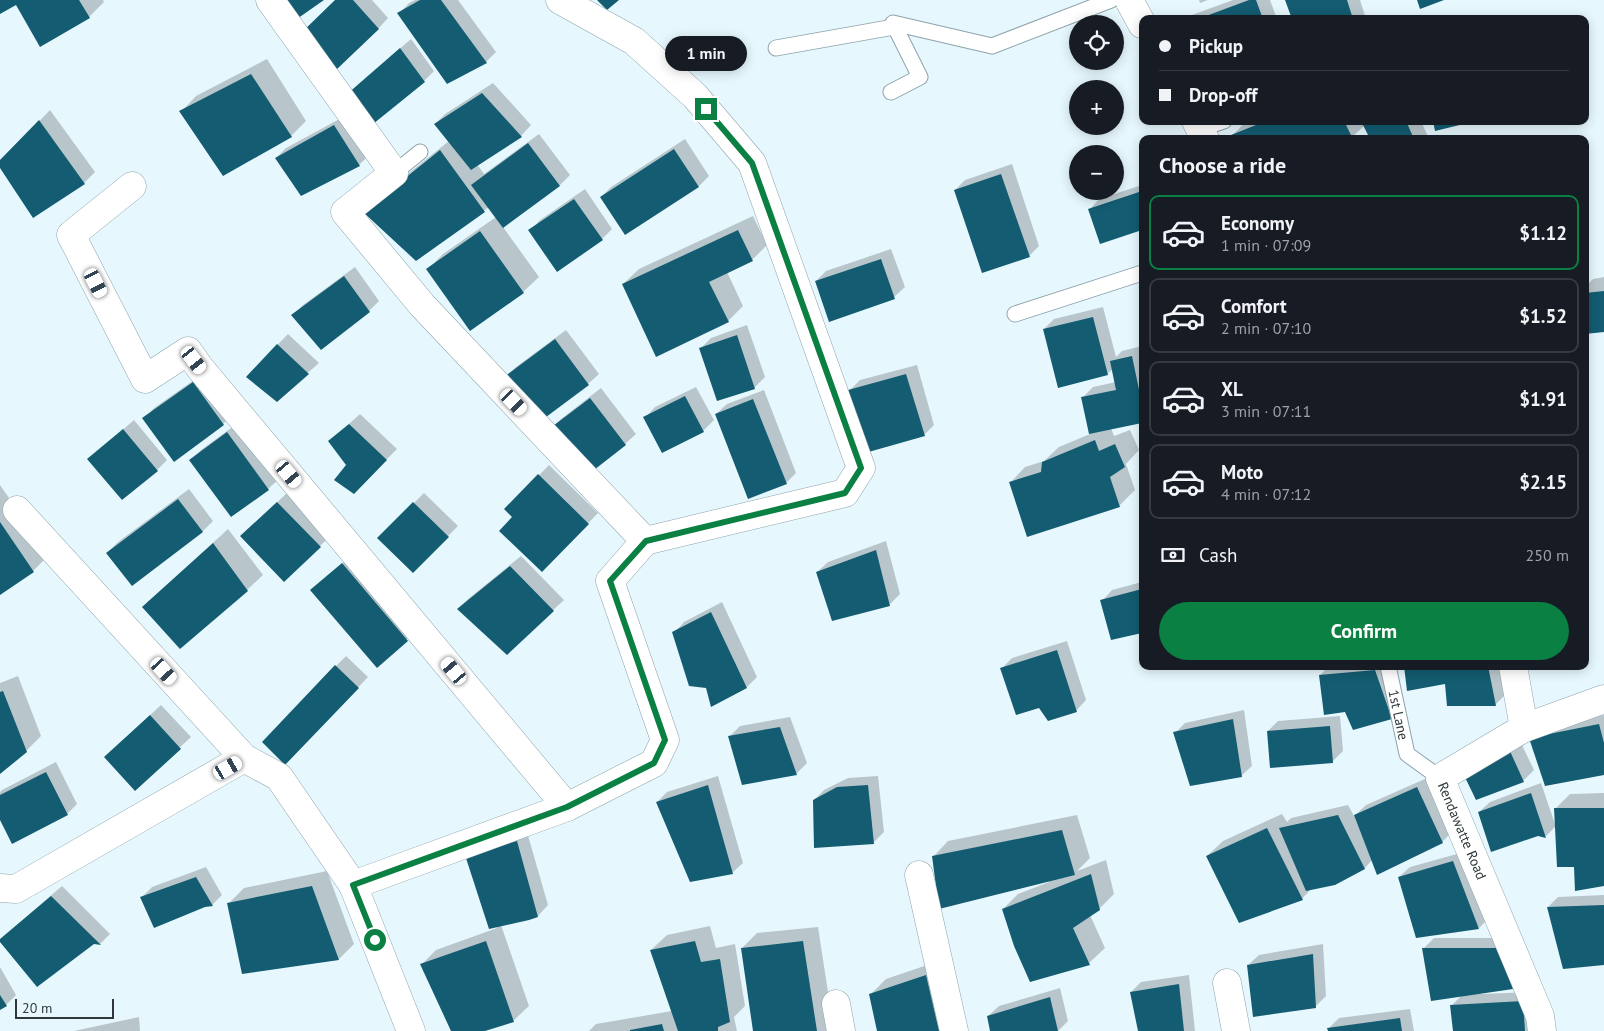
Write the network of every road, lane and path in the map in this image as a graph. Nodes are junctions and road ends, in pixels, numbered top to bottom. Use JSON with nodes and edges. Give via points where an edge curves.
{"nodes":[{"id":1,"x":270,"y":0,"type":"edge"},
{"id":2,"x":560,"y":0,"type":"edge"},
{"id":3,"x":1111,"y":0,"type":"edge"},
{"id":4,"x":1129,"y":0,"type":"edge"},
{"id":5,"x":1139,"y":18,"type":"edge"},
{"id":6,"x":894,"y":27,"type":"junction"},
{"id":7,"x":776,"y":48,"type":"dead end"},
{"id":8,"x":891,"y":92,"type":"dead end"},
{"id":9,"x":420,"y":152,"type":"dead end"},
{"id":10,"x":394,"y":173,"type":"junction"},
{"id":11,"x":132,"y":186,"type":"dead end"},
{"id":12,"x":1139,"y":274,"type":"edge"},
{"id":13,"x":1015,"y":314,"type":"dead end"},
{"id":14,"x":17,"y":510,"type":"dead end"},
{"id":15,"x":646,"y":541,"type":"junction"},
{"id":16,"x":1389,"y":670,"type":"edge"},
{"id":17,"x":1514,"y":670,"type":"edge"},
{"id":18,"x":1604,"y":699,"type":"edge"},
{"id":19,"x":1524,"y":728,"type":"junction"},
{"id":20,"x":244,"y":758,"type":"junction"},
{"id":21,"x":1440,"y":778,"type":"junction"},
{"id":22,"x":567,"y":807,"type":"junction"},
{"id":23,"x":919,"y":875,"type":"dead end"},
{"id":24,"x":353,"y":885,"type":"junction"},
{"id":25,"x":0,"y":888,"type":"edge"},
{"id":26,"x":1227,"y":983,"type":"dead end"},
{"id":27,"x":836,"y":1004,"type":"dead end"},
{"id":28,"x":411,"y":1031,"type":"edge"},
{"id":29,"x":841,"y":1031,"type":"edge"},
{"id":30,"x":954,"y":1031,"type":"edge"},
{"id":31,"x":1236,"y":1031,"type":"edge"},
{"id":32,"x":1542,"y":1031,"type":"edge"}],
"edges":[{"from":1,"to":10,"type":"street"},
{"from":2,"to":15,"type":"street","via":[[634,41],[695,96],[752,163],[861,468],[845,493]]},
{"from":3,"to":6,"type":"lane","via":[[992,46],[893,23]]},
{"from":4,"to":5,"type":"street"},
{"from":6,"to":7,"type":"lane"},
{"from":6,"to":8,"type":"lane","via":[[920,77]]},
{"from":9,"to":10,"type":"lane"},
{"from":10,"to":15,"type":"street","via":[[345,212],[422,305]]},
{"from":11,"to":22,"type":"street","via":[[71,235],[145,379],[188,351]]},
{"from":12,"to":13,"type":"lane"},
{"from":14,"to":20,"type":"street"},
{"from":15,"to":22,"type":"street","via":[[610,581],[665,740],[654,763]]},
{"from":16,"to":21,"type":"lane","name":"1st Lane","via":[[1407,754]]},
{"from":17,"to":19,"type":"street"},
{"from":18,"to":19,"type":"street","name":"Rendawatte Road"},
{"from":19,"to":21,"type":"street","name":"Rendawatte Road"},
{"from":20,"to":24,"type":"street","via":[[279,777]]},
{"from":20,"to":25,"type":"street","via":[[16,889]]},
{"from":21,"to":32,"type":"street","name":"Rendawatte Road","via":[[1540,1016]]},
{"from":22,"to":24,"type":"street"},
{"from":23,"to":30,"type":"street"},
{"from":24,"to":28,"type":"street"},
{"from":26,"to":31,"type":"street"},
{"from":27,"to":29,"type":"street"}]}
